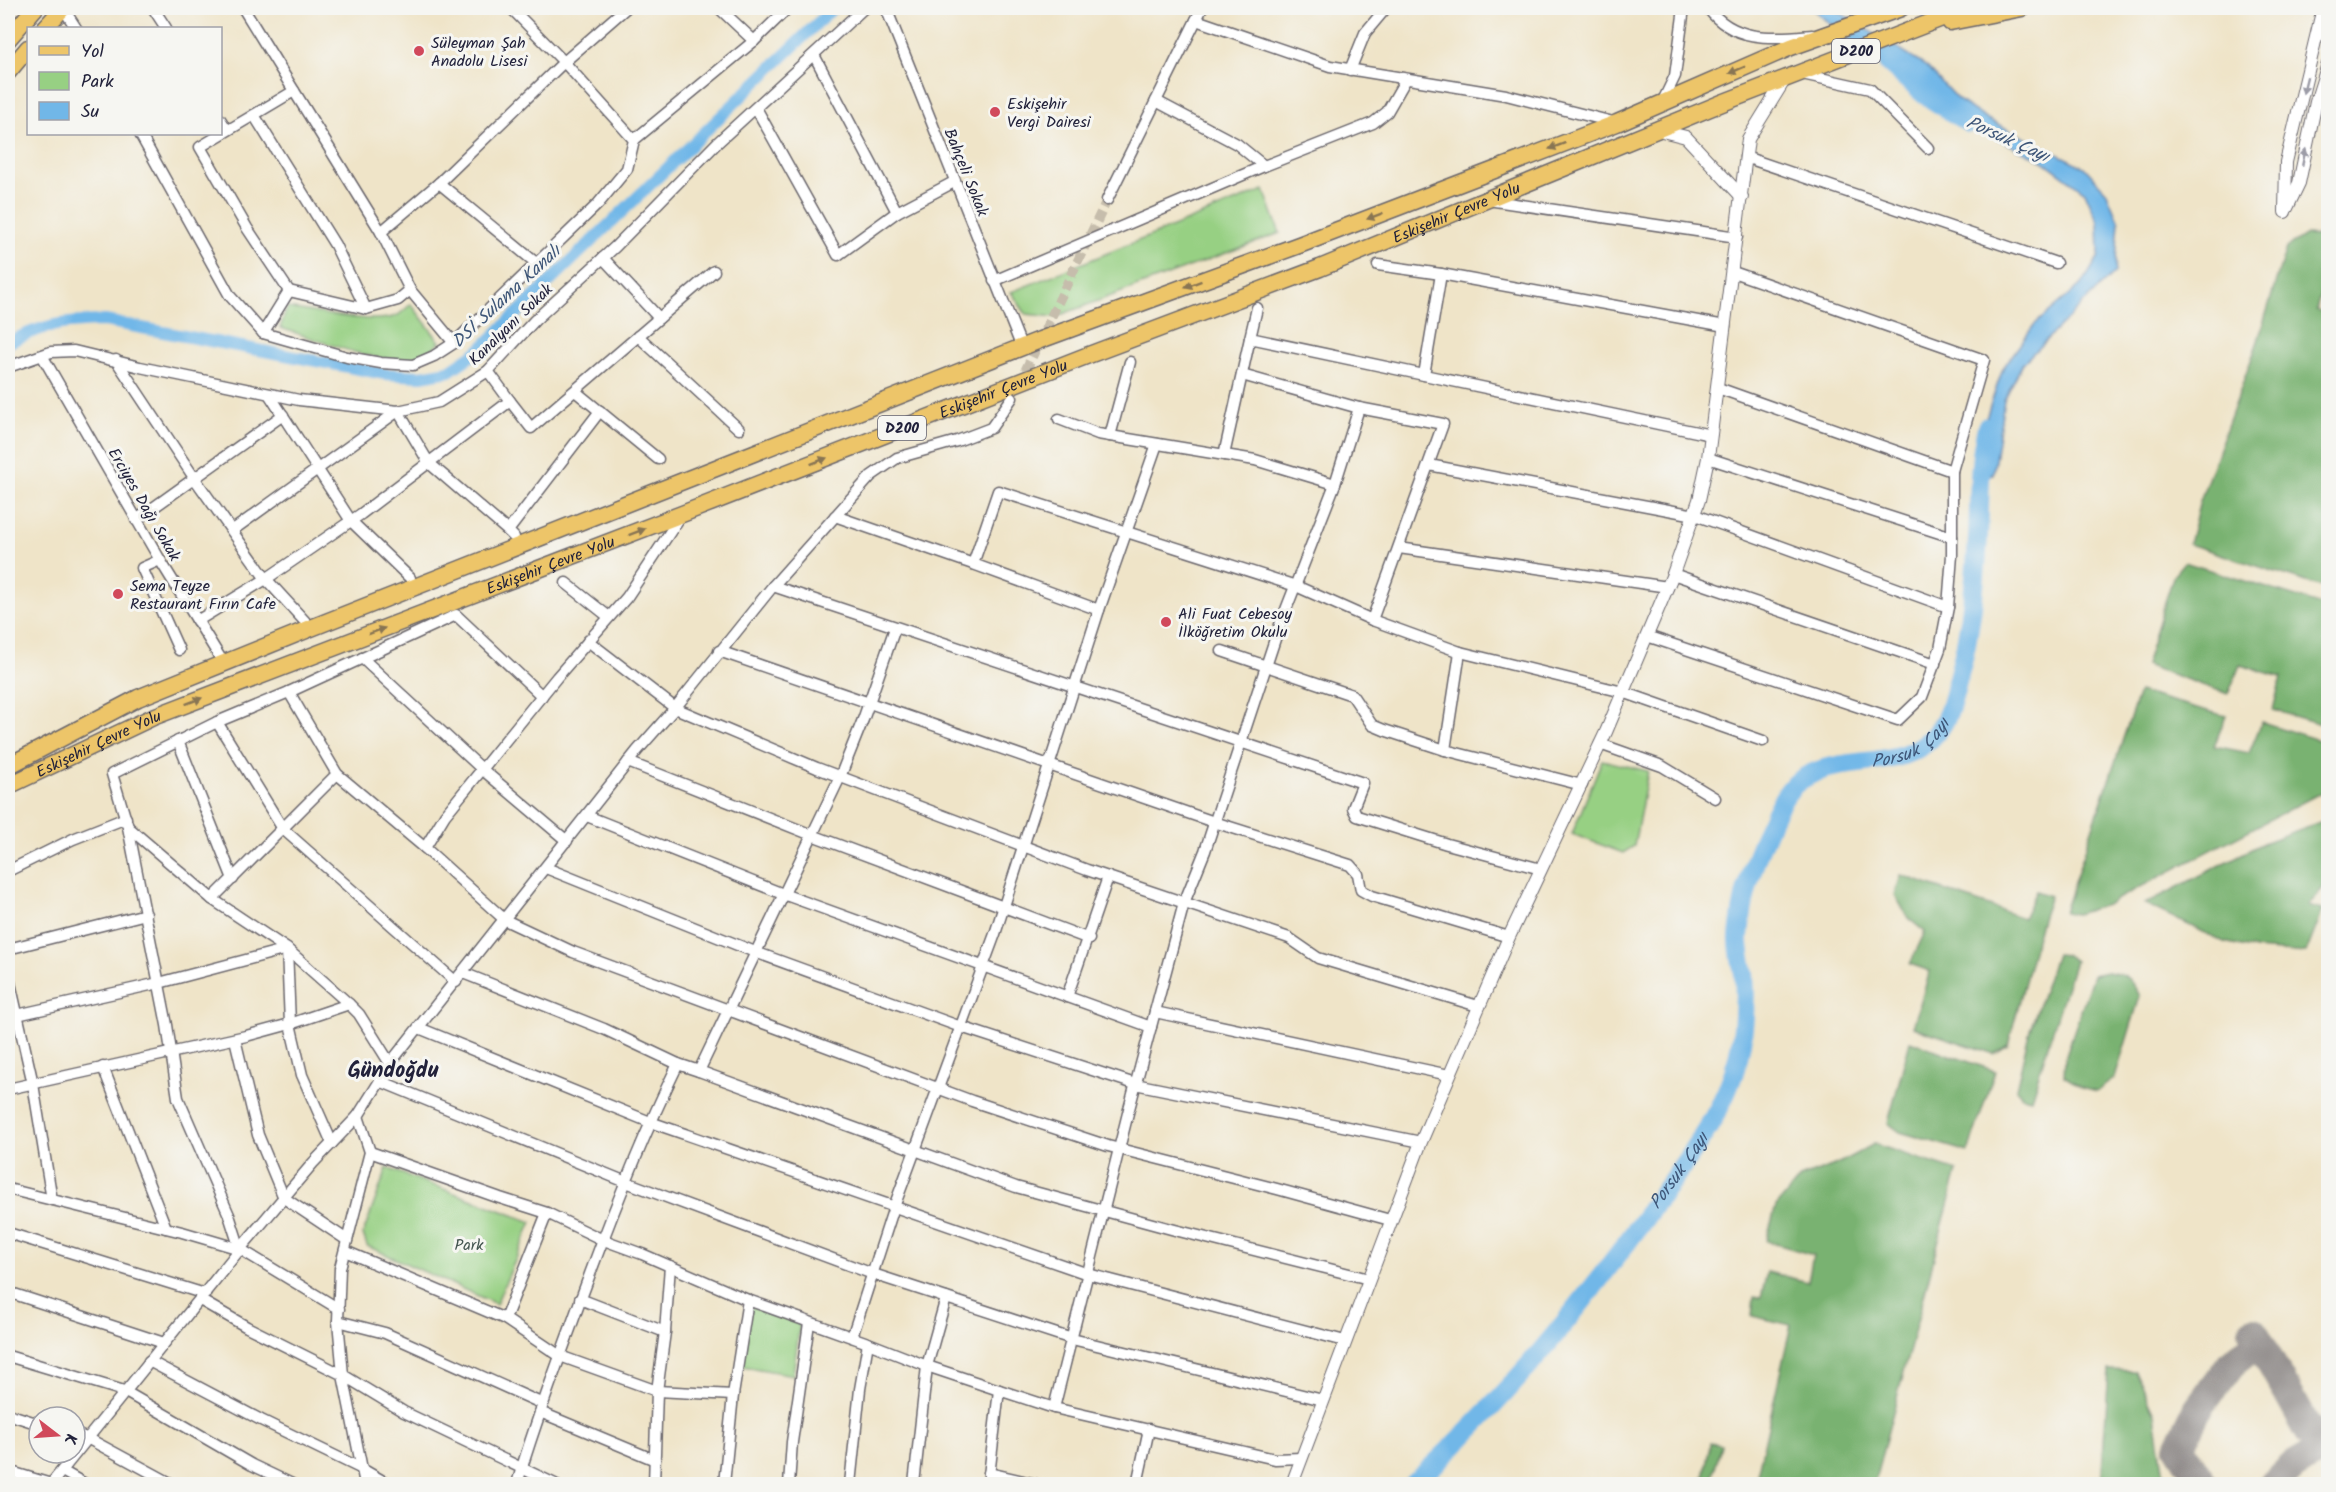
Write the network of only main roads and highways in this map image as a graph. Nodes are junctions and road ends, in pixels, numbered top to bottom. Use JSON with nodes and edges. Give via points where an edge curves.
{"nodes":[{"id":1,"x":35,"y":8,"type":"edge"},
{"id":2,"x":63,"y":8,"type":"edge"},
{"id":3,"x":1968,"y":8,"type":"edge"},
{"id":4,"x":2022,"y":8,"type":"edge"},
{"id":5,"x":1894,"y":10,"type":"edge"},
{"id":6,"x":46,"y":27,"type":"edge"},
{"id":7,"x":1914,"y":29,"type":"junction"},
{"id":8,"x":8,"y":39,"type":"edge"},
{"id":9,"x":27,"y":49,"type":"edge"},
{"id":10,"x":8,"y":72,"type":"edge"},
{"id":11,"x":8,"y":766,"type":"edge"},
{"id":12,"x":8,"y":786,"type":"edge"}],
"edges":[{"from":1,"to":8,"type":"main road"},
{"from":2,"to":6,"type":"main road"},
{"from":3,"to":7,"type":"main road","name":"Eskişehir Çevre Yolu","number":"D200"},
{"from":4,"to":7,"type":"main road"},
{"from":5,"to":11,"type":"main road","name":"Eskişehir Çevre Yolu","number":"D200","one_way":true,"via":[[1791,47],[1617,123],[1022,348],[311,628],[138,698]]},
{"from":12,"to":7,"type":"main road","name":"Eskişehir Çevre Yolu","number":"D200","one_way":true,"via":[[153,717],[1320,268]]},
{"from":9,"to":10,"type":"main road"}]}
